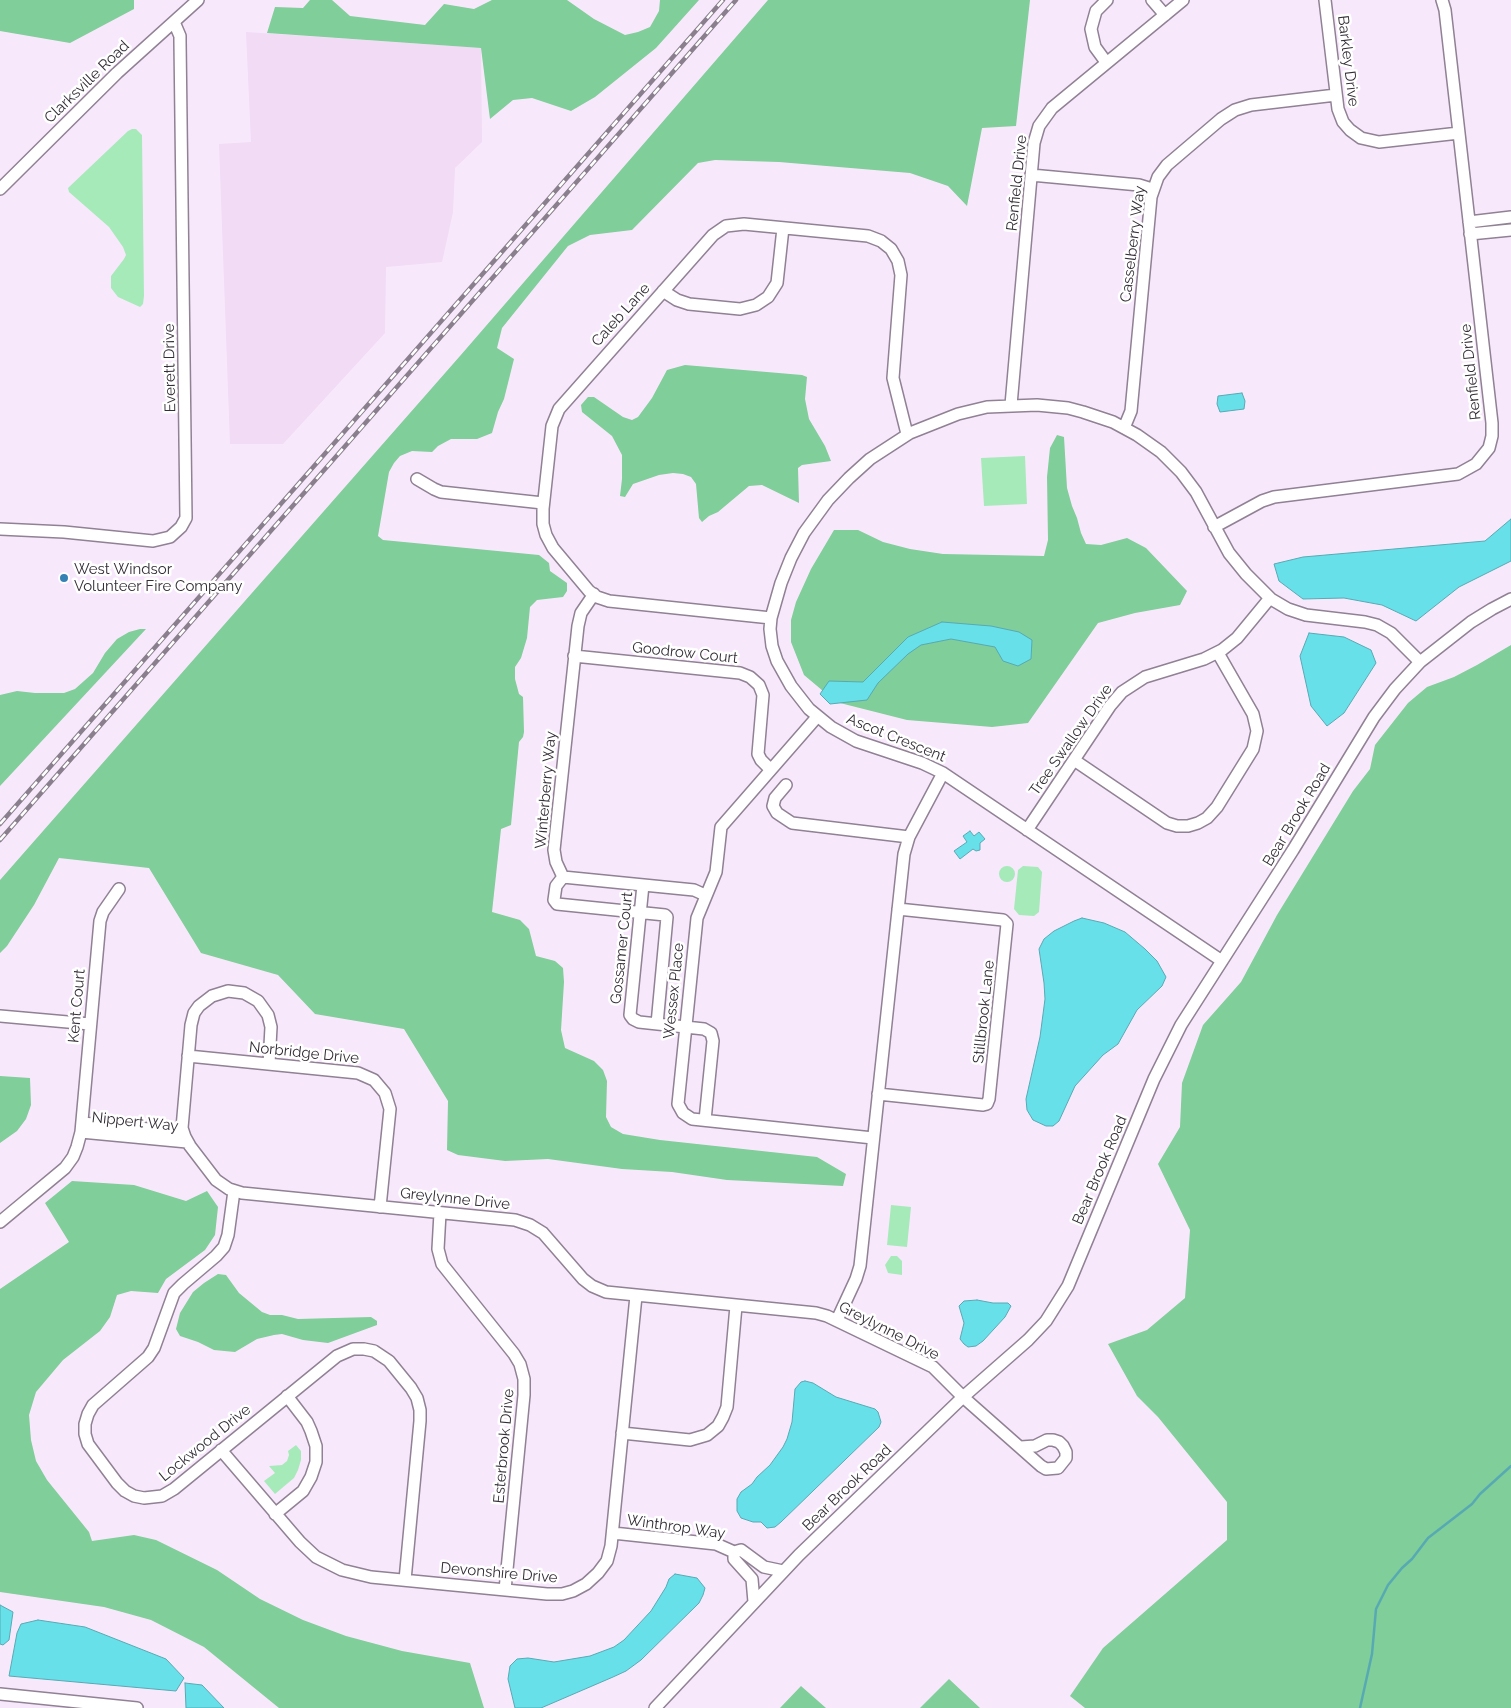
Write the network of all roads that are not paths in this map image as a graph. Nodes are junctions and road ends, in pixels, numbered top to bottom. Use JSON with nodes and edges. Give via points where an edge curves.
{"nodes":[{"id":1,"x":198,"y":0,"type":"edge"},
{"id":2,"x":1107,"y":0,"type":"edge"},
{"id":3,"x":1152,"y":0,"type":"edge"},
{"id":4,"x":1183,"y":0,"type":"edge"},
{"id":5,"x":1325,"y":0,"type":"edge"},
{"id":6,"x":1442,"y":0,"type":"edge"},
{"id":7,"x":1165,"y":14,"type":"junction"},
{"id":8,"x":174,"y":22,"type":"junction"},
{"id":9,"x":1106,"y":62,"type":"junction"},
{"id":10,"x":1336,"y":95,"type":"junction"},
{"id":11,"x":1459,"y":133,"type":"junction"},
{"id":12,"x":1031,"y":175,"type":"junction"},
{"id":13,"x":0,"y":188,"type":"edge"},
{"id":14,"x":1152,"y":189,"type":"junction"},
{"id":15,"x":1511,"y":217,"type":"edge"},
{"id":16,"x":1469,"y":222,"type":"junction"},
{"id":17,"x":784,"y":228,"type":"junction"},
{"id":18,"x":1511,"y":230,"type":"edge"},
{"id":19,"x":1470,"y":234,"type":"junction"},
{"id":20,"x":663,"y":291,"type":"junction"},
{"id":21,"x":1011,"y":405,"type":"junction"},
{"id":22,"x":1124,"y":428,"type":"junction"},
{"id":23,"x":907,"y":434,"type":"junction"},
{"id":24,"x":417,"y":479,"type":"dead end"},
{"id":25,"x":543,"y":503,"type":"junction"},
{"id":26,"x":1214,"y":527,"type":"junction"},
{"id":27,"x":0,"y":529,"type":"edge"},
{"id":28,"x":594,"y":594,"type":"junction"},
{"id":29,"x":1270,"y":598,"type":"junction"},
{"id":30,"x":1511,"y":599,"type":"edge"},
{"id":31,"x":771,"y":618,"type":"junction"},
{"id":32,"x":1218,"y":653,"type":"junction"},
{"id":33,"x":574,"y":656,"type":"junction"},
{"id":34,"x":1420,"y":662,"type":"junction"},
{"id":35,"x":818,"y":717,"type":"junction"},
{"id":36,"x":1074,"y":760,"type":"junction"},
{"id":37,"x":770,"y":769,"type":"junction"},
{"id":38,"x":943,"y":773,"type":"junction"},
{"id":39,"x":786,"y":785,"type":"dead end"},
{"id":40,"x":1027,"y":830,"type":"junction"},
{"id":41,"x":909,"y":837,"type":"junction"},
{"id":42,"x":563,"y":877,"type":"junction"},
{"id":43,"x":643,"y":885,"type":"junction"},
{"id":44,"x":119,"y":888,"type":"dead end"},
{"id":45,"x":706,"y":895,"type":"junction"},
{"id":46,"x":898,"y":909,"type":"junction"},
{"id":47,"x":640,"y":913,"type":"junction"},
{"id":48,"x":1222,"y":961,"type":"junction"},
{"id":49,"x":0,"y":1016,"type":"edge"},
{"id":50,"x":90,"y":1024,"type":"junction"},
{"id":51,"x":657,"y":1024,"type":"junction"},
{"id":52,"x":685,"y":1027,"type":"junction"},
{"id":53,"x":188,"y":1056,"type":"junction"},
{"id":54,"x":269,"y":1064,"type":"junction"},
{"id":55,"x":878,"y":1094,"type":"junction"},
{"id":56,"x":705,"y":1120,"type":"junction"},
{"id":57,"x":81,"y":1127,"type":"junction"},
{"id":58,"x":185,"y":1137,"type":"junction"},
{"id":59,"x":874,"y":1138,"type":"junction"},
{"id":60,"x":234,"y":1191,"type":"junction"},
{"id":61,"x":380,"y":1207,"type":"junction"},
{"id":62,"x":440,"y":1213,"type":"junction"},
{"id":63,"x":0,"y":1222,"type":"edge"},
{"id":64,"x":636,"y":1296,"type":"junction"},
{"id":65,"x":736,"y":1306,"type":"junction"},
{"id":66,"x":837,"y":1320,"type":"junction"},
{"id":67,"x":287,"y":1396,"type":"junction"},
{"id":68,"x":963,"y":1397,"type":"junction"},
{"id":69,"x":622,"y":1433,"type":"junction"},
{"id":70,"x":1021,"y":1447,"type":"dead end"},
{"id":71,"x":221,"y":1450,"type":"junction"},
{"id":72,"x":275,"y":1514,"type":"junction"},
{"id":73,"x":613,"y":1533,"type":"junction"},
{"id":74,"x":734,"y":1552,"type":"junction"},
{"id":75,"x":783,"y":1571,"type":"junction"},
{"id":76,"x":405,"y":1580,"type":"junction"},
{"id":77,"x":505,"y":1590,"type":"junction"},
{"id":78,"x":754,"y":1602,"type":"junction"},
{"id":79,"x":0,"y":1694,"type":"edge"},
{"id":80,"x":137,"y":1708,"type":"edge"},
{"id":81,"x":655,"y":1708,"type":"edge"}],
"edges":[{"from":1,"to":8,"type":"street","name":"Clarksville Road"},
{"from":2,"to":9,"type":"street","via":[[1096,11],[1091,29],[1095,47]]},
{"from":3,"to":7,"type":"street"},
{"from":4,"to":7,"type":"street","name":"Renfield Drive"},
{"from":5,"to":10,"type":"street","name":"Barkley Drive"},
{"from":6,"to":11,"type":"street","name":"Renfield Drive"},
{"from":7,"to":9,"type":"street","name":"Renfield Drive"},
{"from":8,"to":13,"type":"street","name":"Clarksville Road"},
{"from":8,"to":27,"type":"street","name":"Everett Drive","via":[[181,50],[186,518],[170,537],[153,541]]},
{"from":9,"to":12,"type":"street","name":"Renfield Drive","via":[[1044,116],[1035,136]]},
{"from":10,"to":11,"type":"street","name":"Barkley Drive","via":[[1343,122],[1365,139],[1382,141]]},
{"from":10,"to":14,"type":"street","name":"Casselberry Way","via":[[1251,105],[1232,111],[1165,167]]},
{"from":11,"to":16,"type":"street","name":"Renfield Drive"},
{"from":12,"to":14,"type":"street"},
{"from":12,"to":21,"type":"street","name":"Renfield Drive"},
{"from":14,"to":22,"type":"street","name":"Casselberry Way","via":[[1131,412]]},
{"from":15,"to":16,"type":"street"},
{"from":16,"to":19,"type":"street","name":"Renfield Drive"},
{"from":17,"to":20,"type":"street","name":"Caleb Lane","via":[[738,224],[720,229]]},
{"from":17,"to":20,"type":"street","via":[[778,279],[770,294],[760,303],[740,308],[689,304]]},
{"from":17,"to":23,"type":"street","name":"Caleb Lane","via":[[871,236],[884,242],[895,255],[901,275],[892,375]]},
{"from":18,"to":19,"type":"street"},
{"from":19,"to":26,"type":"street","name":"Renfield Drive","via":[[1492,423],[1490,444],[1482,458],[1470,469],[1454,475],[1272,497]]},
{"from":20,"to":25,"type":"street","name":"Caleb Lane","via":[[558,411],[552,426]]},
{"from":21,"to":22,"type":"street","name":"Ascot Crescent","via":[[1068,408]]},
{"from":21,"to":23,"type":"street","name":"Ascot Crescent","via":[[958,414]]},
{"from":22,"to":26,"type":"street","name":"Ascot Crescent","via":[[1161,452],[1181,472],[1196,492]]},
{"from":23,"to":31,"type":"street","name":"Ascot Crescent","via":[[859,469],[819,512],[791,558]]},
{"from":24,"to":25,"type":"street","via":[[441,492]]},
{"from":25,"to":28,"type":"street","name":"Caleb Lane","via":[[543,524],[549,541]]},
{"from":26,"to":29,"type":"street","name":"Ascot Crescent","via":[[1237,564]]},
{"from":28,"to":31,"type":"street","name":"Caleb Lane","via":[[612,601]]},
{"from":28,"to":33,"type":"street","name":"Winterberry Way","via":[[579,620]]},
{"from":29,"to":32,"type":"street","name":"Tree Swallow Drive","via":[[1237,638]]},
{"from":29,"to":34,"type":"street","name":"Ascot Crescent","via":[[1306,615],[1377,625],[1391,633]]},
{"from":30,"to":34,"type":"street","name":"Bear Brook Road","via":[[1471,622]]},
{"from":31,"to":35,"type":"street","name":"Ascot Crescent","via":[[771,638],[777,661],[800,698]]},
{"from":32,"to":36,"type":"street","name":"Tree Swallow Drive","via":[[1129,686],[1110,706]]},
{"from":32,"to":36,"type":"street","via":[[1253,714],[1257,731],[1251,752],[1207,818],[1188,826],[1167,823]]},
{"from":33,"to":37,"type":"street","name":"Goodrow Court","via":[[740,673],[750,677],[763,693],[758,753]]},
{"from":33,"to":42,"type":"street","name":"Winterberry Way","via":[[554,850]]},
{"from":34,"to":48,"type":"street","name":"Bear Brook Road","via":[[1374,717]]},
{"from":35,"to":37,"type":"street","name":"Wessex Place"},
{"from":35,"to":38,"type":"street","name":"Ascot Crescent","via":[[856,741]]},
{"from":36,"to":40,"type":"street","name":"Tree Swallow Drive"},
{"from":37,"to":45,"type":"street","name":"Wessex Place","via":[[722,825],[716,872]]},
{"from":38,"to":40,"type":"street","name":"Ascot Crescent"},
{"from":38,"to":41,"type":"street"},
{"from":39,"to":41,"type":"street","via":[[775,798],[773,807],[792,823]]},
{"from":40,"to":48,"type":"street","name":"Ascot Crescent"},
{"from":41,"to":46,"type":"street"},
{"from":42,"to":43,"type":"street"},
{"from":42,"to":47,"type":"street","via":[[556,888],[554,900],[558,904]]},
{"from":43,"to":45,"type":"street","via":[[694,890]]},
{"from":43,"to":47,"type":"street","name":"Gossamer Court"},
{"from":44,"to":50,"type":"street","name":"Kent Court","via":[[100,919]]},
{"from":45,"to":52,"type":"street","name":"Wessex Place","via":[[697,918]]},
{"from":46,"to":55,"type":"street"},
{"from":46,"to":55,"type":"street","name":"Stillbrook Lane","via":[[1002,920],[1007,924],[989,1101],[984,1105]]},
{"from":47,"to":51,"type":"street","name":"Gossamer Court","via":[[630,1013],[637,1022]]},
{"from":47,"to":51,"type":"street","via":[[665,915],[668,919]]},
{"from":48,"to":68,"type":"street","name":"Bear Brook Road","via":[[1181,1025],[1154,1079],[1057,1306],[1028,1340]]},
{"from":49,"to":50,"type":"street"},
{"from":50,"to":57,"type":"street","name":"Kent Court"},
{"from":51,"to":52,"type":"street","name":"Gossamer Court"},
{"from":52,"to":56,"type":"street","name":"Wessex Place","via":[[678,1105],[686,1116]]},
{"from":52,"to":56,"type":"street","name":"Gossamer Court","via":[[707,1030],[713,1038]]},
{"from":53,"to":54,"type":"street","name":"Norbridge Drive"},
{"from":53,"to":54,"type":"street","via":[[196,1010],[212,996],[236,991],[255,999],[268,1015],[272,1031]]},
{"from":53,"to":58,"type":"street","via":[[182,1118]]},
{"from":54,"to":61,"type":"street","name":"Norbridge Drive","via":[[358,1073],[381,1087],[388,1099],[390,1113]]},
{"from":55,"to":59,"type":"street"},
{"from":56,"to":59,"type":"street","name":"Wessex Place"},
{"from":57,"to":58,"type":"street","name":"Nippert Way"},
{"from":57,"to":63,"type":"street","name":"Kent Court","via":[[75,1153],[67,1166]]},
{"from":58,"to":60,"type":"street","name":"Greylynne Drive","via":[[218,1182]]},
{"from":59,"to":66,"type":"street","via":[[860,1267]]},
{"from":60,"to":61,"type":"street","name":"Greylynne Drive"},
{"from":60,"to":71,"type":"street","name":"Lockwood Drive","via":[[223,1249],[178,1289],[150,1354],[95,1402],[85,1427],[90,1447],[118,1483],[141,1498],[155,1498],[168,1493]]},
{"from":61,"to":62,"type":"street","name":"Greylynne Drive"},
{"from":62,"to":64,"type":"street","name":"Greylynne Drive","via":[[515,1220],[537,1228],[589,1283],[610,1293]]},
{"from":62,"to":77,"type":"street","name":"Esterbrook Drive","via":[[438,1249],[442,1264],[516,1357],[524,1379]]},
{"from":64,"to":65,"type":"street","name":"Greylynne Drive"},
{"from":64,"to":69,"type":"street","name":"Devonshire Drive"},
{"from":65,"to":66,"type":"street","name":"Greylynne Drive","via":[[816,1313]]},
{"from":65,"to":69,"type":"street","via":[[726,1407],[718,1426],[707,1435],[690,1440]]},
{"from":66,"to":68,"type":"street","name":"Greylynne Drive","via":[[931,1366]]},
{"from":67,"to":71,"type":"street","name":"Lockwood Drive"},
{"from":67,"to":72,"type":"street","via":[[312,1431],[316,1462],[304,1491]]},
{"from":67,"to":76,"type":"street","name":"Lockwood Drive","via":[[337,1356],[360,1349],[383,1356],[412,1391],[419,1404],[421,1418]]},
{"from":68,"to":70,"type":"street","name":"Greylynne Drive"},
{"from":68,"to":75,"type":"street","name":"Bear Brook Road"},
{"from":69,"to":73,"type":"street","name":"Devonshire Drive"},
{"from":71,"to":72,"type":"street","name":"Devonshire Drive"},
{"from":72,"to":76,"type":"street","name":"Devonshire Drive","via":[[305,1548],[329,1564],[356,1574]]},
{"from":73,"to":74,"type":"street","name":"Winthrop Way","via":[[716,1544]]},
{"from":73,"to":77,"type":"street","name":"Devonshire Drive","via":[[604,1565],[582,1587],[557,1594]]},
{"from":74,"to":75,"type":"street","name":"Winthrop Way","via":[[741,1550],[764,1567]]},
{"from":74,"to":78,"type":"street","name":"Winthrop Way","via":[[734,1559],[752,1579]]},
{"from":75,"to":78,"type":"street","name":"Bear Brook Road"},
{"from":76,"to":77,"type":"street","name":"Devonshire Drive"},
{"from":78,"to":81,"type":"street","name":"Bear Brook Road"},
{"from":79,"to":80,"type":"street"}]}
